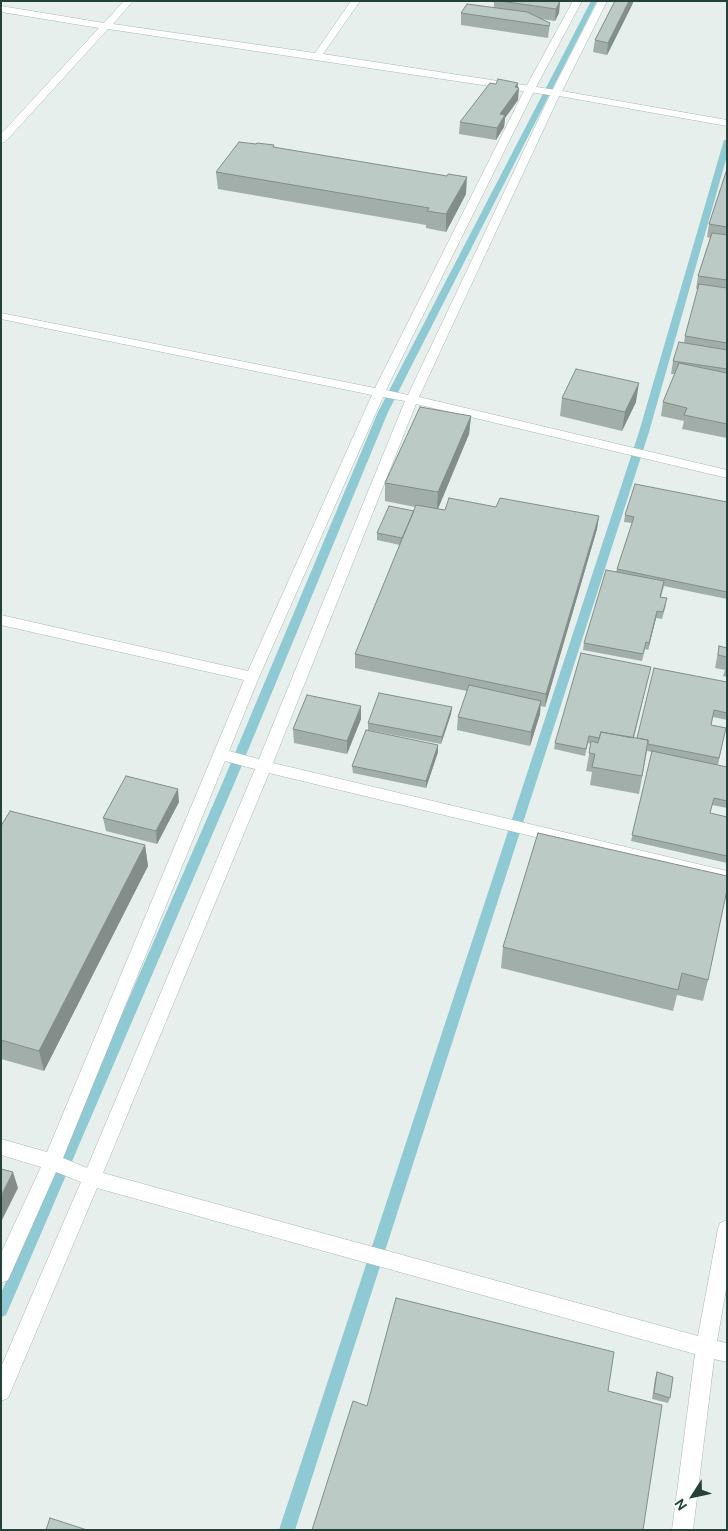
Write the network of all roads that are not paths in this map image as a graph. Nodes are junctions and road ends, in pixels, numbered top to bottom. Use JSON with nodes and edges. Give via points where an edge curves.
{"nodes":[{"id":1,"x":129,"y":1,"type":"edge"},
{"id":2,"x":356,"y":1,"type":"edge"},
{"id":3,"x":578,"y":1,"type":"edge"},
{"id":4,"x":603,"y":1,"type":"edge"},
{"id":5,"x":1,"y":9,"type":"edge"},
{"id":6,"x":106,"y":26,"type":"junction"},
{"id":7,"x":317,"y":56,"type":"junction"},
{"id":8,"x":530,"y":88,"type":"junction"},
{"id":9,"x":556,"y":93,"type":"junction"},
{"id":10,"x":722,"y":122,"type":"edge"},
{"id":11,"x":1,"y":140,"type":"edge"},
{"id":12,"x":1,"y":316,"type":"edge"},
{"id":13,"x":379,"y":392,"type":"junction"},
{"id":14,"x":412,"y":399,"type":"junction"},
{"id":15,"x":727,"y":474,"type":"edge"},
{"id":16,"x":1,"y":620,"type":"edge"},
{"id":17,"x":252,"y":677,"type":"junction"},
{"id":18,"x":220,"y":754,"type":"junction"},
{"id":19,"x":264,"y":766,"type":"junction"},
{"id":20,"x":727,"y":876,"type":"edge"},
{"id":21,"x":1,"y":1147,"type":"edge"},
{"id":22,"x":52,"y":1162,"type":"junction"},
{"id":23,"x":92,"y":1178,"type":"junction"},
{"id":24,"x":727,"y":1229,"type":"edge"},
{"id":25,"x":1,"y":1274,"type":"edge"},
{"id":26,"x":706,"y":1347,"type":"junction"},
{"id":27,"x":727,"y":1353,"type":"edge"},
{"id":28,"x":1,"y":1391,"type":"edge"},
{"id":29,"x":682,"y":1530,"type":"edge"}],
"edges":[{"from":1,"to":6,"type":"street"},
{"from":2,"to":7,"type":"street"},
{"from":3,"to":8,"type":"street"},
{"from":4,"to":9,"type":"street"},
{"from":5,"to":6,"type":"street"},
{"from":6,"to":7,"type":"street"},
{"from":6,"to":11,"type":"street"},
{"from":7,"to":8,"type":"street"},
{"from":8,"to":9,"type":"street"},
{"from":8,"to":13,"type":"street"},
{"from":9,"to":10,"type":"street"},
{"from":9,"to":14,"type":"street"},
{"from":12,"to":13,"type":"street"},
{"from":13,"to":14,"type":"street"},
{"from":13,"to":17,"type":"street"},
{"from":14,"to":15,"type":"street"},
{"from":14,"to":19,"type":"street"},
{"from":16,"to":17,"type":"street"},
{"from":17,"to":18,"type":"street"},
{"from":18,"to":19,"type":"street"},
{"from":18,"to":22,"type":"street"},
{"from":19,"to":20,"type":"street"},
{"from":19,"to":23,"type":"street"},
{"from":21,"to":22,"type":"street"},
{"from":22,"to":23,"type":"street"},
{"from":22,"to":25,"type":"street"},
{"from":23,"to":26,"type":"street"},
{"from":23,"to":28,"type":"street"},
{"from":24,"to":26,"type":"street"},
{"from":26,"to":27,"type":"street"},
{"from":26,"to":29,"type":"street"}]}
